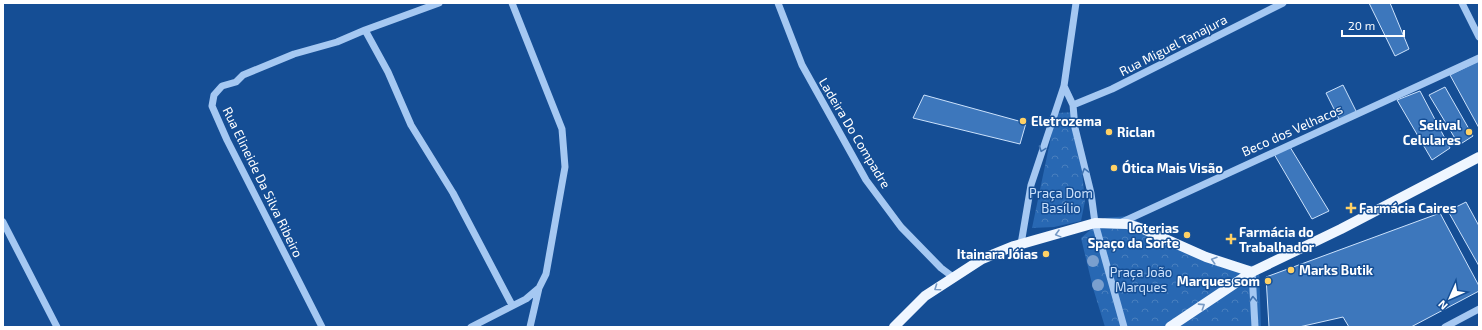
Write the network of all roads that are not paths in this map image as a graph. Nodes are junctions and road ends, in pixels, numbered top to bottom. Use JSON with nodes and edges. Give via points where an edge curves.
{"nodes":[{"id":1,"x":439,"y":3,"type":"edge"},
{"id":2,"x":512,"y":3,"type":"edge"},
{"id":3,"x":778,"y":3,"type":"edge"},
{"id":4,"x":1076,"y":3,"type":"edge"},
{"id":5,"x":1282,"y":3,"type":"edge"},
{"id":6,"x":1462,"y":3,"type":"edge"},
{"id":7,"x":365,"y":30,"type":"junction"},
{"id":8,"x":1479,"y":37,"type":"edge"},
{"id":9,"x":1479,"y":58,"type":"edge"},
{"id":10,"x":1064,"y":86,"type":"junction"},
{"id":11,"x":1073,"y":105,"type":"junction"},
{"id":12,"x":1479,"y":157,"type":"edge"},
{"id":13,"x":3,"y":222,"type":"edge"},
{"id":14,"x":1095,"y":223,"type":"junction"},
{"id":15,"x":1116,"y":225,"type":"junction"},
{"id":16,"x":1021,"y":244,"type":"junction"},
{"id":17,"x":1252,"y":272,"type":"junction"},
{"id":18,"x":952,"y":277,"type":"junction"},
{"id":19,"x":539,"y":288,"type":"junction"},
{"id":20,"x":512,"y":305,"type":"junction"},
{"id":21,"x":1479,"y":309,"type":"edge"},
{"id":22,"x":57,"y":327,"type":"edge"},
{"id":23,"x":322,"y":327,"type":"edge"},
{"id":24,"x":471,"y":327,"type":"edge"},
{"id":25,"x":530,"y":327,"type":"edge"},
{"id":26,"x":894,"y":327,"type":"edge"},
{"id":27,"x":1124,"y":327,"type":"edge"},
{"id":28,"x":1170,"y":327,"type":"edge"},
{"id":29,"x":1255,"y":327,"type":"edge"},
{"id":30,"x":1445,"y":327,"type":"edge"}],
"edges":[{"from":1,"to":7,"type":"street","name":"Rua Elineide Da Silva Ribeiro"},
{"from":2,"to":19,"type":"street","via":[[562,129],[565,167],[546,274]]},
{"from":3,"to":18,"type":"street","name":"Ladeira Do Compadre","via":[[802,65],[866,180],[901,227]]},
{"from":4,"to":10,"type":"street"},
{"from":5,"to":11,"type":"street","name":"Rua Miguel Tanajura","via":[[1112,89]]},
{"from":6,"to":8,"type":"street"},
{"from":7,"to":20,"type":"street","via":[[388,72],[411,125],[453,193]]},
{"from":7,"to":23,"type":"street","name":"Rua Elineide Da Silva Ribeiro","via":[[337,42],[294,54],[243,75],[236,82],[222,86],[214,95],[212,106]]},
{"from":9,"to":15,"type":"street","name":"Beco dos Velhacos"},
{"from":10,"to":11,"type":"street"},
{"from":10,"to":16,"type":"street","one_way":true,"via":[[1031,185]]},
{"from":14,"to":11,"type":"street","one_way":true,"via":[[1091,193],[1074,128]]},
{"from":12,"to":17,"type":"main road"},
{"from":13,"to":22,"type":"street"},
{"from":14,"to":15,"type":"main road"},
{"from":14,"to":16,"type":"main road","one_way":true},
{"from":14,"to":27,"type":"street"},
{"from":17,"to":15,"type":"main road","one_way":true,"via":[[1206,257],[1143,228],[1127,224]]},
{"from":16,"to":18,"type":"main road","via":[[982,259]]},
{"from":28,"to":17,"type":"main road","one_way":true},
{"from":29,"to":17,"type":"street","one_way":true},
{"from":18,"to":26,"type":"main road","one_way":true,"via":[[925,296]]},
{"from":19,"to":20,"type":"street","via":[[526,299]]},
{"from":19,"to":25,"type":"street"},
{"from":20,"to":24,"type":"street"},
{"from":21,"to":30,"type":"street"}]}
